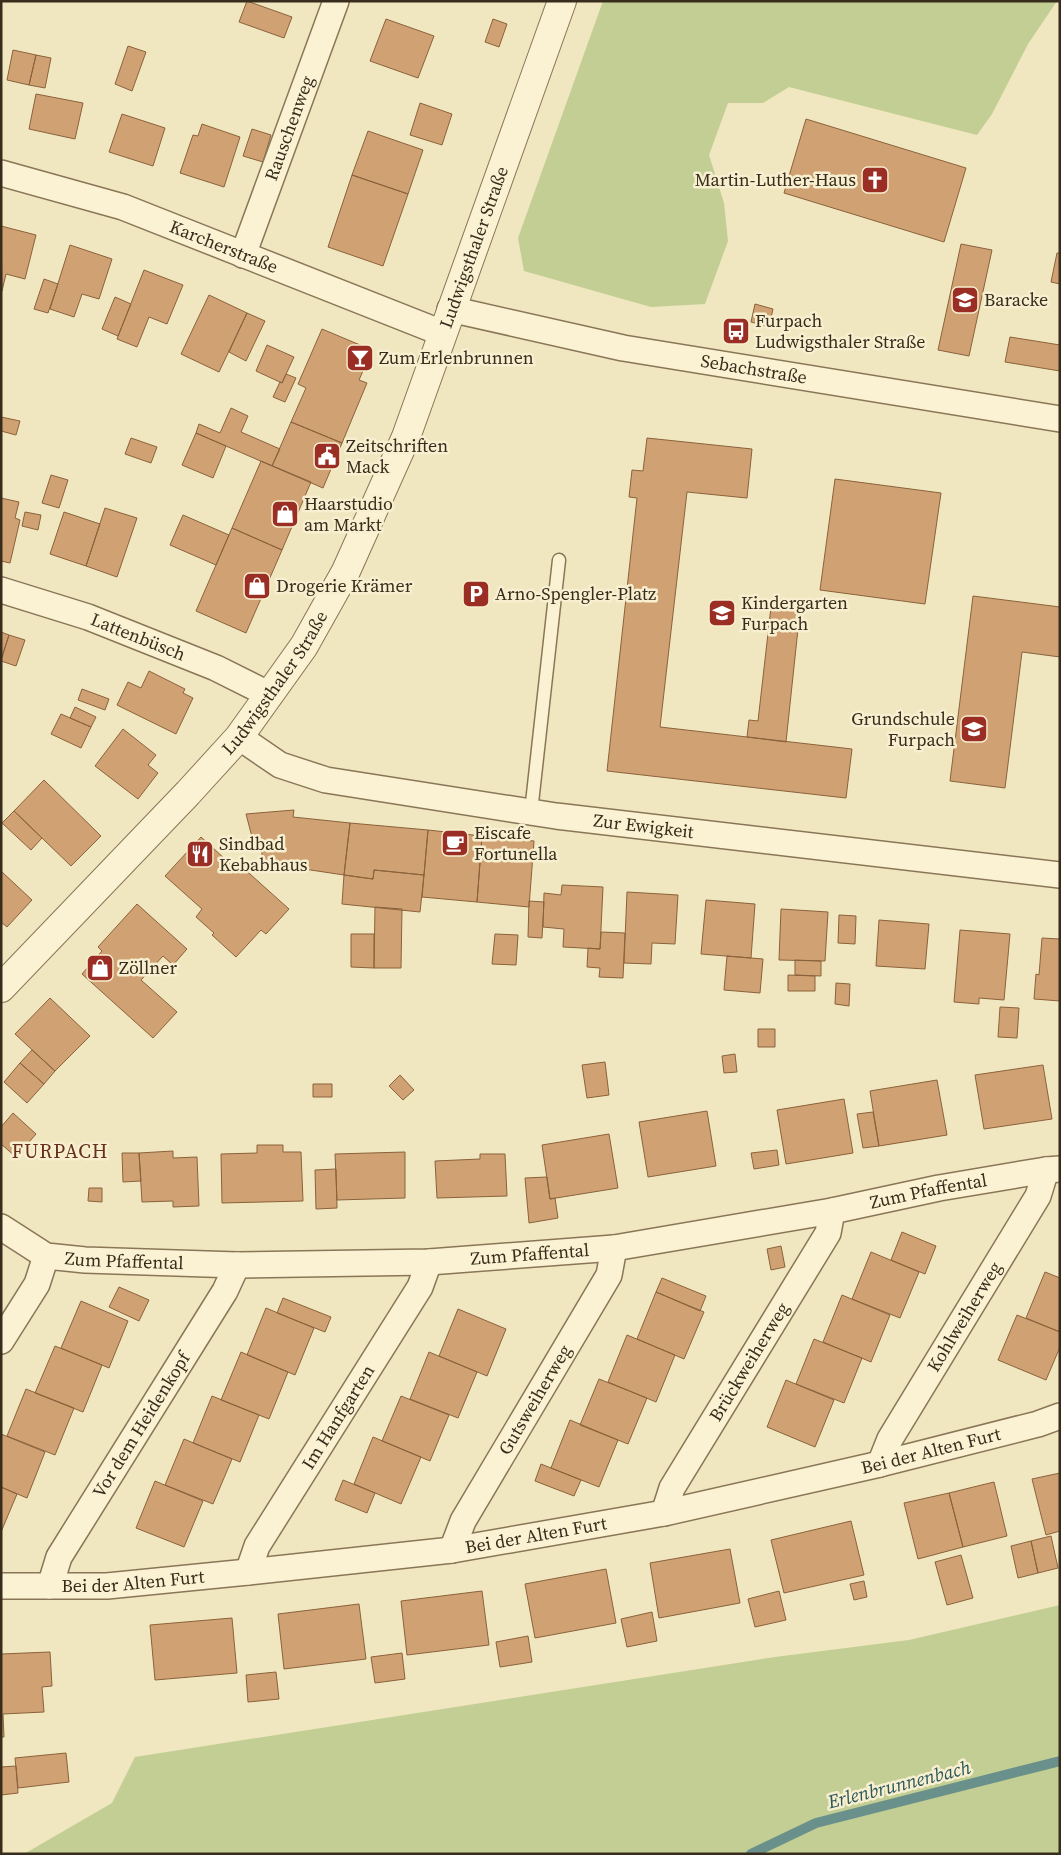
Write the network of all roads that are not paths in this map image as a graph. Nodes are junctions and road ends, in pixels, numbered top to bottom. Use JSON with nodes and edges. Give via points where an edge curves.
{"nodes":[{"id":1,"x":336,"y":1,"type":"edge"},
{"id":2,"x":562,"y":1,"type":"edge"},
{"id":3,"x":1,"y":173,"type":"edge"},
{"id":4,"x":243,"y":255,"type":"junction"},
{"id":5,"x":446,"y":321,"type":"junction"},
{"id":6,"x":1060,"y":419,"type":"edge"},
{"id":7,"x":559,"y":560,"type":"dead end"},
{"id":8,"x":1,"y":590,"type":"edge"},
{"id":9,"x":270,"y":695,"type":"junction"},
{"id":10,"x":239,"y":737,"type":"junction"},
{"id":11,"x":531,"y":812,"type":"junction"},
{"id":12,"x":1060,"y":875,"type":"edge"},
{"id":13,"x":1,"y":988,"type":"edge"},
{"id":14,"x":1053,"y":1169,"type":"edge"},
{"id":15,"x":832,"y":1211,"type":"junction"},
{"id":16,"x":1,"y":1228,"type":"edge"},
{"id":17,"x":614,"y":1248,"type":"junction"},
{"id":18,"x":46,"y":1256,"type":"junction"},
{"id":19,"x":429,"y":1262,"type":"junction"},
{"id":20,"x":237,"y":1265,"type":"junction"},
{"id":21,"x":1,"y":1341,"type":"edge"},
{"id":22,"x":1060,"y":1416,"type":"edge"},
{"id":23,"x":880,"y":1464,"type":"junction"},
{"id":24,"x":664,"y":1513,"type":"junction"},
{"id":25,"x":452,"y":1550,"type":"junction"},
{"id":26,"x":248,"y":1572,"type":"junction"},
{"id":27,"x":1,"y":1586,"type":"edge"},
{"id":28,"x":50,"y":1586,"type":"junction"}],
"edges":[{"from":1,"to":4,"type":"street","name":"Rauschenweg"},
{"from":2,"to":5,"type":"street","name":"Ludwigsthaler Straße"},
{"from":3,"to":4,"type":"street","name":"Karcherstraße","via":[[123,207]]},
{"from":4,"to":5,"type":"street","name":"Karcherstraße"},
{"from":5,"to":6,"type":"street","name":"Sebachstraße"},
{"from":5,"to":9,"type":"street","name":"Ludwigsthaler Straße","via":[[406,436],[346,571],[304,646]]},
{"from":7,"to":11,"type":"lane"},
{"from":8,"to":9,"type":"street","name":"Lattenbüsch","via":[[88,617],[216,668]]},
{"from":9,"to":10,"type":"street","name":"Ludwigsthaler Straße"},
{"from":10,"to":11,"type":"street","name":"Zur Ewigkeit","via":[[280,765],[326,780]]},
{"from":10,"to":13,"type":"street","name":"Ludwigsthaler Straße"},
{"from":11,"to":12,"type":"street","name":"Zur Ewigkeit"},
{"from":14,"to":15,"type":"street","name":"Zum Pfaffental","via":[[939,1188]]},
{"from":14,"to":23,"type":"street","name":"Kohlweiherweg","via":[[890,1439]]},
{"from":15,"to":17,"type":"street","name":"Zum Pfaffental"},
{"from":15,"to":24,"type":"street","name":"Brückweiherweg","via":[[828,1234],[672,1488]]},
{"from":16,"to":18,"type":"street","name":"Zum Pfaffental"},
{"from":17,"to":19,"type":"street","name":"Zum Pfaffental"},
{"from":17,"to":25,"type":"street","name":"Gutsweiherweg","via":[[609,1275],[463,1521]]},
{"from":18,"to":20,"type":"street","name":"Zum Pfaffental"},
{"from":18,"to":21,"type":"street","via":[[37,1284]]},
{"from":19,"to":20,"type":"street","name":"Zum Pfaffental"},
{"from":19,"to":26,"type":"street","name":"Im Hanfgarten","via":[[420,1287],[257,1546]]},
{"from":20,"to":28,"type":"street","name":"Vor dem Heidenkopf","via":[[225,1291],[59,1556]]},
{"from":22,"to":23,"type":"street","name":"Bei der Alten Furt"},
{"from":23,"to":24,"type":"street","name":"Bei der Alten Furt"},
{"from":24,"to":25,"type":"street","name":"Bei der Alten Furt"},
{"from":25,"to":26,"type":"street","name":"Bei der Alten Furt"},
{"from":26,"to":28,"type":"street","name":"Bei der Alten Furt","via":[[107,1586]]},
{"from":27,"to":28,"type":"street","name":"Bei der Alten Furt"}]}
